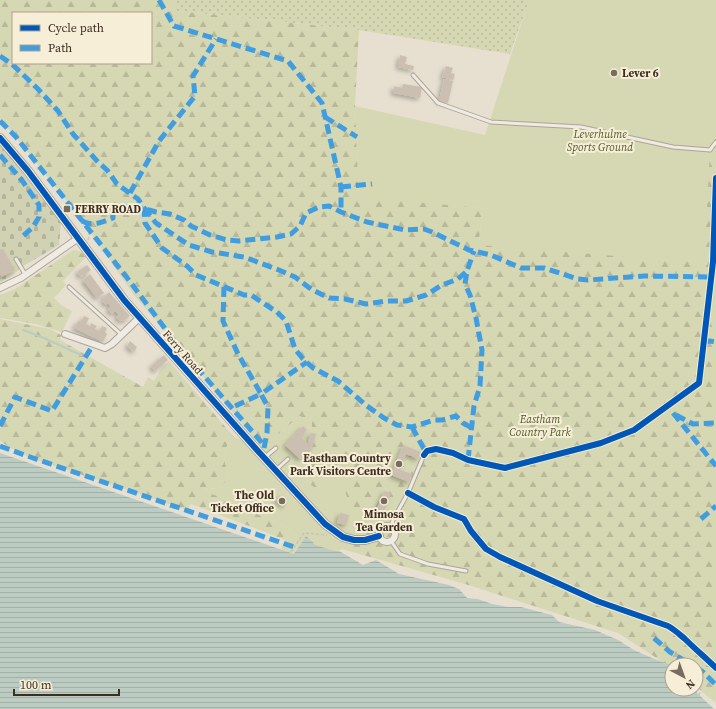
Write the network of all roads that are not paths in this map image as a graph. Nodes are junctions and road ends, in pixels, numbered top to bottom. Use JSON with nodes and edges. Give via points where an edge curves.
{"nodes":[{"id":1,"x":413,"y":75,"type":"dead end"},
{"id":2,"x":0,"y":138,"type":"edge"},
{"id":3,"x":716,"y":142,"type":"edge"},
{"id":4,"x":77,"y":239,"type":"junction"},
{"id":5,"x":16,"y":259,"type":"dead end"},
{"id":6,"x":26,"y":275,"type":"junction"},
{"id":7,"x":69,"y":287,"type":"dead end"},
{"id":8,"x":0,"y":288,"type":"edge"},
{"id":9,"x":139,"y":318,"type":"junction"},
{"id":10,"x":65,"y":334,"type":"dead end"},
{"id":11,"x":122,"y":335,"type":"junction"},
{"id":12,"x":276,"y":448,"type":"dead end"},
{"id":13,"x":424,"y":455,"type":"dead end"},
{"id":14,"x":264,"y":458,"type":"junction"},
{"id":15,"x":288,"y":459,"type":"dead end"},
{"id":16,"x":275,"y":470,"type":"junction"},
{"id":17,"x":391,"y":527,"type":"junction"},
{"id":18,"x":379,"y":536,"type":"junction"},
{"id":19,"x":391,"y":541,"type":"junction"},
{"id":20,"x":466,"y":571,"type":"dead end"}],
"edges":[{"from":1,"to":3,"type":"lane","via":[[438,103],[491,122],[581,126],[673,147],[710,150]]},
{"from":2,"to":4,"type":"street","name":"Ferry Road","via":[[28,171]]},
{"from":4,"to":6,"type":"street"},
{"from":4,"to":9,"type":"street","name":"Ferry Road"},
{"from":5,"to":6,"type":"lane"},
{"from":6,"to":8,"type":"street"},
{"from":7,"to":11,"type":"lane"},
{"from":9,"to":11,"type":"street"},
{"from":9,"to":14,"type":"street","name":"Ferry Road"},
{"from":10,"to":11,"type":"street","via":[[105,348]]},
{"from":12,"to":14,"type":"lane"},
{"from":13,"to":17,"type":"lane"},
{"from":14,"to":16,"type":"street","name":"Ferry Road"},
{"from":15,"to":16,"type":"lane"},
{"from":16,"to":18,"type":"street","name":"Ferry Road","via":[[334,532],[354,540]]},
{"from":17,"to":18,"type":"street","via":[[382,527]]},
{"from":17,"to":19,"type":"street","via":[[395,531]]},
{"from":18,"to":19,"type":"street","via":[[385,542]]},
{"from":19,"to":20,"type":"lane","via":[[400,554],[428,564]]}]}
